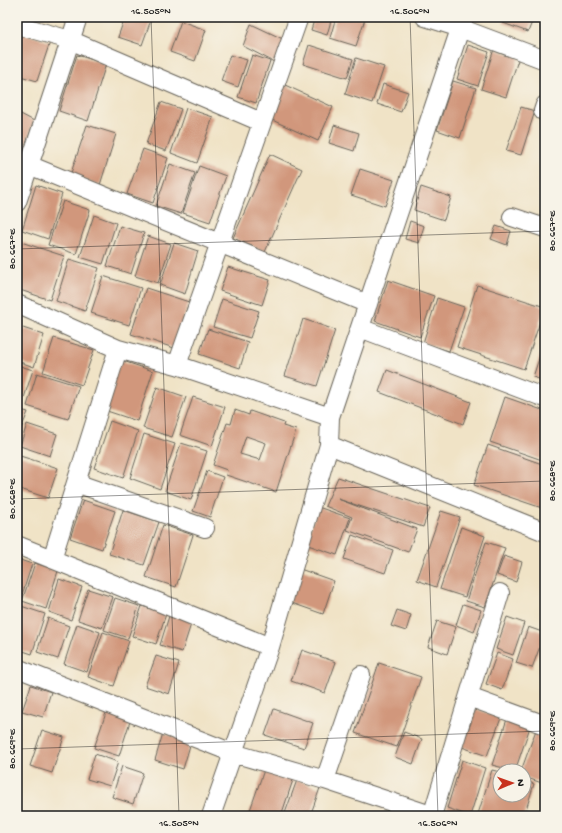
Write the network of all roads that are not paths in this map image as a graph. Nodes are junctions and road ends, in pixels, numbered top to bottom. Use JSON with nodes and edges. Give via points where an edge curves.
{"nodes":[{"id":1,"x":78,"y":17,"type":"edge"},
{"id":2,"x":299,"y":17,"type":"edge"},
{"id":3,"x":425,"y":17,"type":"edge"},
{"id":4,"x":462,"y":22,"type":"edge"},
{"id":5,"x":17,"y":25,"type":"edge"},
{"id":6,"x":70,"y":40,"type":"junction"},
{"id":7,"x":545,"y":60,"type":"edge"},
{"id":8,"x":545,"y":105,"type":"edge"},
{"id":9,"x":545,"y":111,"type":"edge"},
{"id":10,"x":261,"y":122,"type":"junction"},
{"id":11,"x":29,"y":165,"type":"junction"},
{"id":12,"x":17,"y":202,"type":"edge"},
{"id":13,"x":512,"y":217,"type":"dead end"},
{"id":14,"x":545,"y":228,"type":"edge"},
{"id":15,"x":219,"y":243,"type":"junction"},
{"id":16,"x":17,"y":304,"type":"edge"},
{"id":17,"x":368,"y":304,"type":"junction"},
{"id":18,"x":360,"y":328,"type":"junction"},
{"id":19,"x":118,"y":349,"type":"junction"},
{"id":20,"x":177,"y":365,"type":"junction"},
{"id":21,"x":545,"y":398,"type":"edge"},
{"id":22,"x":330,"y":417,"type":"junction"},
{"id":23,"x":329,"y":445,"type":"junction"},
{"id":24,"x":76,"y":483,"type":"junction"},
{"id":25,"x":205,"y":528,"type":"dead end"},
{"id":26,"x":545,"y":532,"type":"edge"},
{"id":27,"x":17,"y":545,"type":"edge"},
{"id":28,"x":52,"y":559,"type":"junction"},
{"id":29,"x":500,"y":593,"type":"dead end"},
{"id":30,"x":270,"y":647,"type":"junction"},
{"id":31,"x":17,"y":668,"type":"edge"},
{"id":32,"x":360,"y":675,"type":"dead end"},
{"id":33,"x":469,"y":697,"type":"junction"},
{"id":34,"x":545,"y":725,"type":"edge"},
{"id":35,"x":233,"y":753,"type":"junction"},
{"id":36,"x":325,"y":780,"type":"junction"},
{"id":37,"x":211,"y":816,"type":"edge"},
{"id":38,"x":433,"y":816,"type":"edge"}],
"edges":[{"from":1,"to":6,"type":"street"},
{"from":2,"to":10,"type":"street"},
{"from":3,"to":4,"type":"street"},
{"from":4,"to":7,"type":"street"},
{"from":4,"to":17,"type":"street"},
{"from":5,"to":6,"type":"street"},
{"from":6,"to":10,"type":"street"},
{"from":6,"to":11,"type":"street"},
{"from":8,"to":9,"type":"street"},
{"from":10,"to":15,"type":"street"},
{"from":11,"to":12,"type":"street"},
{"from":11,"to":15,"type":"street"},
{"from":13,"to":14,"type":"street"},
{"from":15,"to":17,"type":"street"},
{"from":15,"to":20,"type":"street"},
{"from":16,"to":19,"type":"street"},
{"from":17,"to":18,"type":"street"},
{"from":18,"to":21,"type":"street"},
{"from":18,"to":22,"type":"street"},
{"from":19,"to":20,"type":"street"},
{"from":19,"to":24,"type":"street"},
{"from":20,"to":22,"type":"street"},
{"from":22,"to":23,"type":"street"},
{"from":23,"to":26,"type":"street"},
{"from":23,"to":30,"type":"street"},
{"from":24,"to":25,"type":"street"},
{"from":24,"to":28,"type":"street"},
{"from":27,"to":28,"type":"street"},
{"from":28,"to":30,"type":"street"},
{"from":29,"to":33,"type":"street"},
{"from":30,"to":35,"type":"street"},
{"from":31,"to":35,"type":"street"},
{"from":32,"to":36,"type":"street"},
{"from":33,"to":34,"type":"street"},
{"from":33,"to":38,"type":"street"},
{"from":35,"to":36,"type":"street"},
{"from":35,"to":37,"type":"street"},
{"from":36,"to":38,"type":"street"}]}
